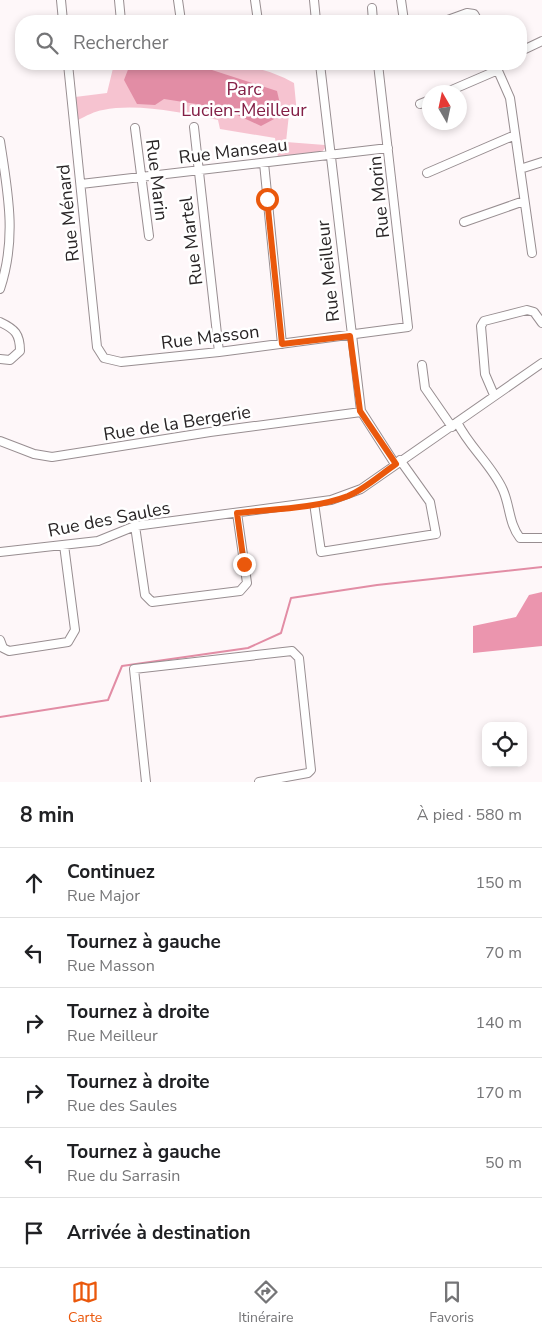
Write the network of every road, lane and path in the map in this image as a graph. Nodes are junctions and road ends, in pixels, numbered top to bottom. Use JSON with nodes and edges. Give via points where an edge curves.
{"nodes":[{"id":1,"x":61,"y":0,"type":"edge"},
{"id":2,"x":119,"y":0,"type":"edge"},
{"id":3,"x":178,"y":0,"type":"edge"},
{"id":4,"x":256,"y":0,"type":"edge"},
{"id":5,"x":314,"y":0,"type":"edge"},
{"id":6,"x":401,"y":0,"type":"edge"},
{"id":7,"x":372,"y":8,"type":"dead end"},
{"id":8,"x":62,"y":15,"type":"edge"},
{"id":9,"x":120,"y":15,"type":"edge"},
{"id":10,"x":180,"y":15,"type":"edge"},
{"id":11,"x":257,"y":15,"type":"edge"},
{"id":12,"x":315,"y":15,"type":"edge"},
{"id":13,"x":373,"y":15,"type":"edge"},
{"id":14,"x":403,"y":15,"type":"edge"},
{"id":15,"x":462,"y":15,"type":"edge"},
{"id":16,"x":475,"y":15,"type":"edge"},
{"id":17,"x":542,"y":41,"type":"edge"},
{"id":18,"x":527,"y":48,"type":"edge"},
{"id":19,"x":69,"y":70,"type":"edge"},
{"id":20,"x":321,"y":70,"type":"edge"},
{"id":21,"x":379,"y":70,"type":"edge"},
{"id":22,"x":491,"y":70,"type":"edge"},
{"id":23,"x":498,"y":70,"type":"edge"},
{"id":24,"x":461,"y":85,"type":"edge"},
{"id":25,"x":194,"y":127,"type":"dead end"},
{"id":26,"x":135,"y":128,"type":"dead end"},
{"id":27,"x":515,"y":135,"type":"junction"},
{"id":28,"x":0,"y":141,"type":"edge"},
{"id":29,"x":388,"y":148,"type":"junction"},
{"id":30,"x":330,"y":155,"type":"junction"},
{"id":31,"x":542,"y":162,"type":"edge"},
{"id":32,"x":264,"y":163,"type":"junction"},
{"id":33,"x":520,"y":169,"type":"junction"},
{"id":34,"x":198,"y":170,"type":"junction"},
{"id":35,"x":427,"y":174,"type":"dead end"},
{"id":36,"x":141,"y":177,"type":"junction"},
{"id":37,"x":81,"y":184,"type":"junction"},
{"id":38,"x":524,"y":200,"type":"junction"},
{"id":39,"x":464,"y":222,"type":"dead end"},
{"id":40,"x":149,"y":236,"type":"dead end"},
{"id":41,"x":532,"y":253,"type":"dead end"},
{"id":42,"x":0,"y":289,"type":"edge"},
{"id":43,"x":0,"y":322,"type":"edge"},
{"id":44,"x":542,"y":323,"type":"edge"},
{"id":45,"x":408,"y":327,"type":"joint"},
{"id":46,"x":350,"y":336,"type":"junction"},
{"id":47,"x":282,"y":344,"type":"junction"},
{"id":48,"x":219,"y":352,"type":"junction"},
{"id":49,"x":104,"y":358,"type":"joint"},
{"id":50,"x":0,"y":359,"type":"edge"},
{"id":51,"x":542,"y":363,"type":"edge"},
{"id":52,"x":422,"y":365,"type":"dead end"},
{"id":53,"x":494,"y":396,"type":"junction"},
{"id":54,"x":361,"y":412,"type":"junction"},
{"id":55,"x":453,"y":425,"type":"junction"},
{"id":56,"x":0,"y":441,"type":"edge"},
{"id":57,"x":398,"y":462,"type":"junction"},
{"id":58,"x":314,"y":503,"type":"junction"},
{"id":59,"x":237,"y":513,"type":"junction"},
{"id":60,"x":135,"y":526,"type":"junction"},
{"id":61,"x":542,"y":538,"type":"edge"},
{"id":62,"x":64,"y":545,"type":"junction"},
{"id":63,"x":0,"y":552,"type":"edge"},
{"id":64,"x":0,"y":640,"type":"edge"},
{"id":65,"x":146,"y":782,"type":"edge"},
{"id":66,"x":259,"y":782,"type":"edge"}],
"edges":[{"from":1,"to":8,"type":"street"},
{"from":2,"to":9,"type":"street"},
{"from":3,"to":10,"type":"street"},
{"from":4,"to":11,"type":"street"},
{"from":5,"to":12,"type":"street"},
{"from":6,"to":14,"type":"street"},
{"from":7,"to":13,"type":"street"},
{"from":15,"to":16,"type":"street"},
{"from":17,"to":18,"type":"street"},
{"from":19,"to":37,"type":"street","name":"Rue Ménard"},
{"from":20,"to":30,"type":"street","name":"Rue Meilleur"},
{"from":21,"to":29,"type":"street","name":"Rue Morin"},
{"from":22,"to":24,"type":"street"},
{"from":23,"to":27,"type":"street","via":[[510,98]]},
{"from":25,"to":34,"type":"street","name":"Rue Martel"},
{"from":26,"to":36,"type":"street","name":"Rue Marin"},
{"from":27,"to":33,"type":"street"},
{"from":27,"to":35,"type":"street"},
{"from":28,"to":42,"type":"street","via":[[11,227],[10,251]]},
{"from":29,"to":30,"type":"street","name":"Rue Manseau"},
{"from":29,"to":45,"type":"street","name":"Rue Morin"},
{"from":30,"to":32,"type":"street","name":"Rue Manseau"},
{"from":30,"to":46,"type":"street","name":"Rue Meilleur"},
{"from":31,"to":33,"type":"street"},
{"from":32,"to":34,"type":"street","name":"Rue Manseau"},
{"from":32,"to":47,"type":"street"},
{"from":33,"to":38,"type":"street"},
{"from":34,"to":36,"type":"street","name":"Rue Manseau"},
{"from":34,"to":48,"type":"street","name":"Rue Martel"},
{"from":36,"to":37,"type":"street","name":"Rue Manseau"},
{"from":36,"to":40,"type":"street","name":"Rue Marin"},
{"from":37,"to":49,"type":"street","name":"Rue Ménard","via":[[94,325],[97,347]]},
{"from":38,"to":39,"type":"street"},
{"from":38,"to":41,"type":"street"},
{"from":43,"to":50,"type":"street","via":[[14,329],[20,351],[10,360]]},
{"from":44,"to":53,"type":"street","via":[[534,312],[527,310],[484,321],[481,326],[485,374]]},
{"from":45,"to":46,"type":"street","name":"Rue Masson"},
{"from":46,"to":47,"type":"street","name":"Rue Masson"},
{"from":46,"to":54,"type":"street","name":"Rue Meilleur"},
{"from":47,"to":48,"type":"street","name":"Rue Masson"},
{"from":48,"to":49,"type":"street","name":"Rue Masson","via":[[121,362]]},
{"from":51,"to":53,"type":"street","name":"Rue des Saules"},
{"from":52,"to":55,"type":"street","via":[[426,388]]},
{"from":53,"to":55,"type":"street","name":"Rue des Saules"},
{"from":54,"to":56,"type":"street","name":"Rue de la Bergerie","via":[[52,457]]},
{"from":54,"to":57,"type":"street","name":"Rue Meilleur"},
{"from":55,"to":57,"type":"street","name":"Rue des Saules"},
{"from":55,"to":61,"type":"street","via":[[500,483],[515,532],[520,538]]},
{"from":57,"to":58,"type":"street","name":"Rue des Saules","via":[[347,496]]},
{"from":57,"to":58,"type":"street","name":"Rue Meilleur","via":[[430,502],[436,534],[321,552]]},
{"from":58,"to":59,"type":"street","name":"Rue des Saules"},
{"from":59,"to":60,"type":"street","name":"Rue des Saules"},
{"from":59,"to":60,"type":"street","via":[[248,583],[240,591],[230,593],[152,602],[145,595]]},
{"from":60,"to":62,"type":"street","name":"Rue des Saules","via":[[98,541]]},
{"from":62,"to":63,"type":"street","name":"Rue des Saules"},
{"from":62,"to":64,"type":"street","via":[[75,630],[73,637],[68,642],[9,651],[3,648]]},
{"from":65,"to":66,"type":"street","via":[[134,669],[292,651],[299,658],[311,770]]}]}
